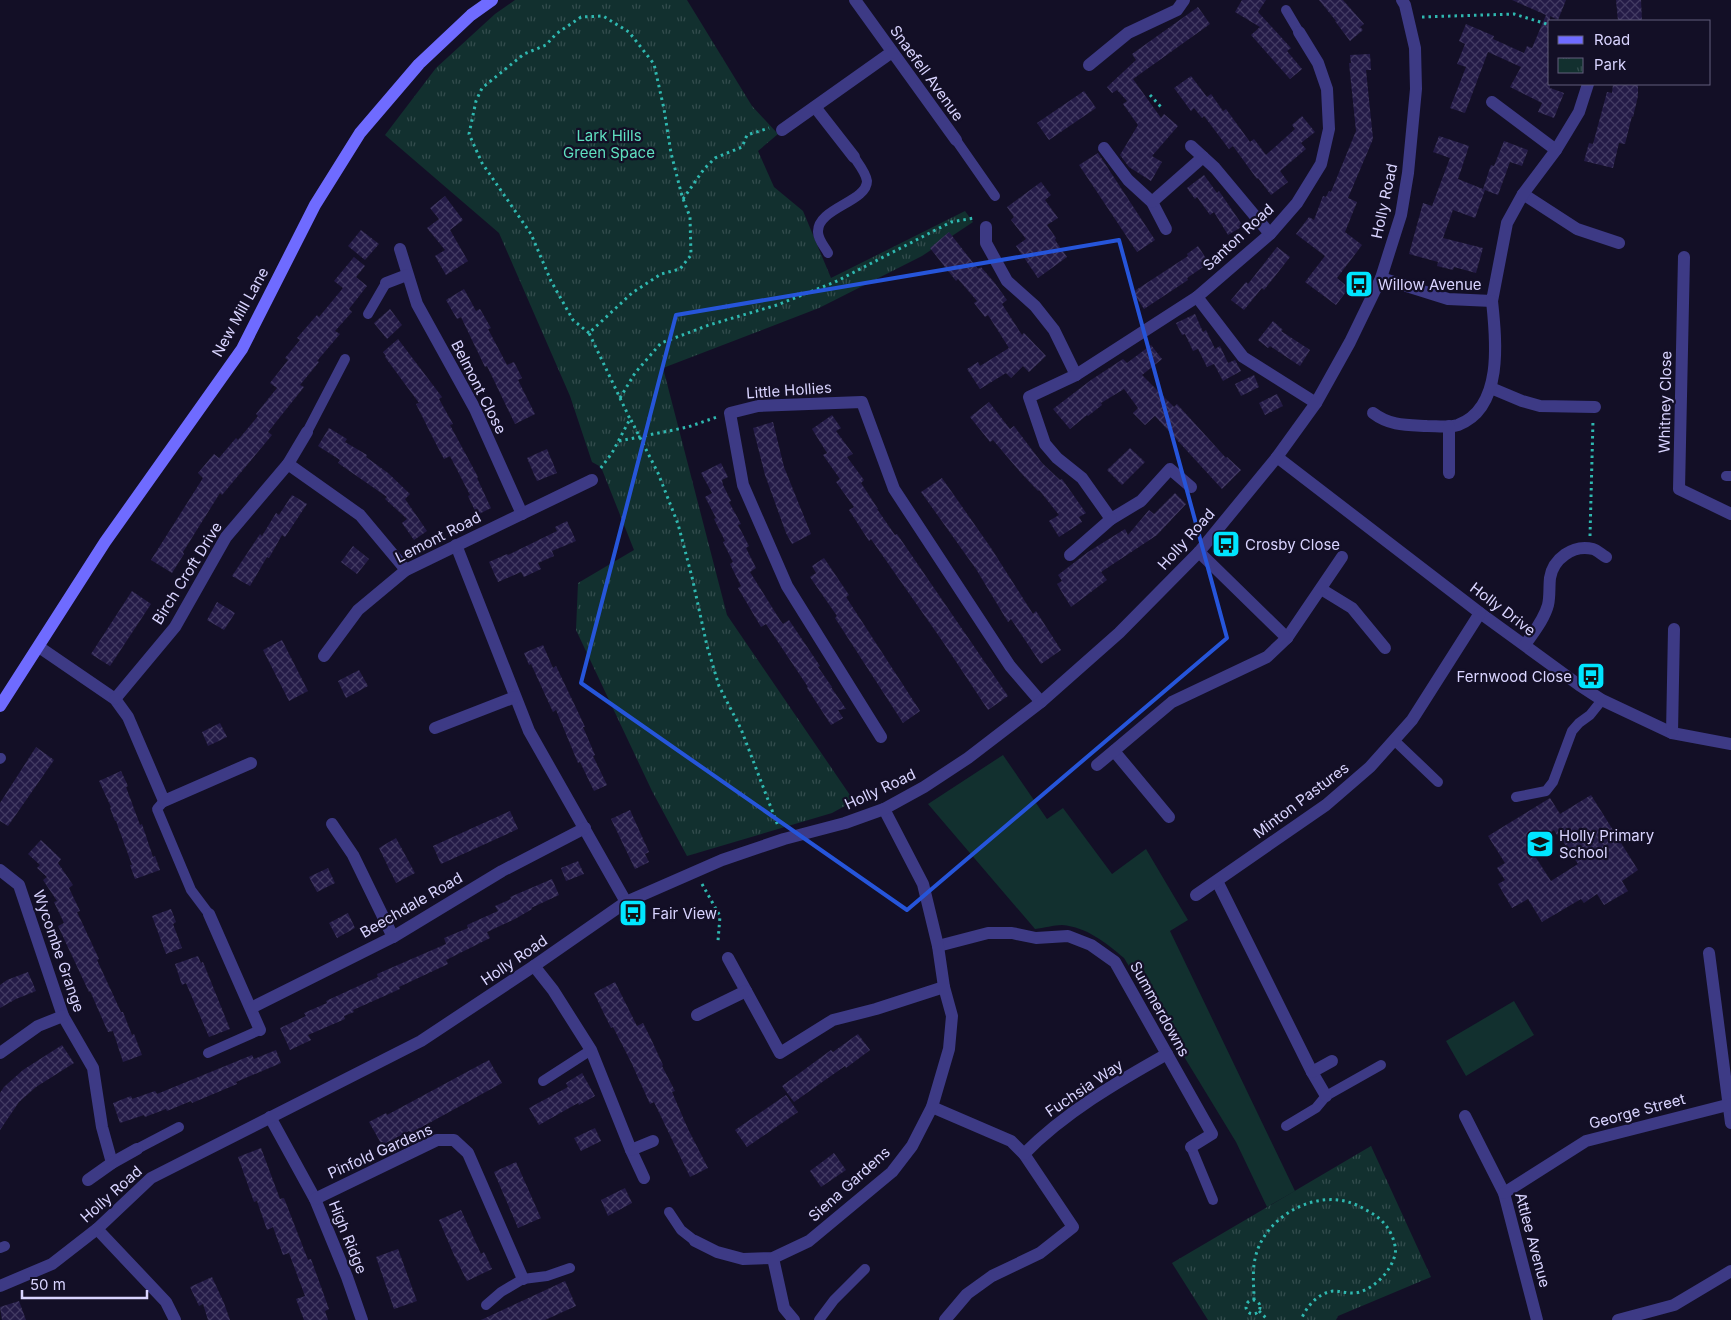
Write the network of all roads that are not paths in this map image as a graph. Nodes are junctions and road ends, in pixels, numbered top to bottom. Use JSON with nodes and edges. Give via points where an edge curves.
{"nodes":[{"id":1,"x":492,"y":0,"type":"edge"},
{"id":2,"x":855,"y":0,"type":"edge"},
{"id":3,"x":1184,"y":0,"type":"edge"},
{"id":4,"x":1402,"y":0,"type":"edge"},
{"id":5,"x":1286,"y":10,"type":"dead end"},
{"id":6,"x":1299,"y":32,"type":"joint"},
{"id":7,"x":892,"y":52,"type":"junction"},
{"id":8,"x":1089,"y":65,"type":"dead end"},
{"id":9,"x":1588,"y":85,"type":"edge"},
{"id":10,"x":1492,"y":102,"type":"dead end"},
{"id":11,"x":815,"y":107,"type":"junction"},
{"id":12,"x":782,"y":130,"type":"road end"},
{"id":13,"x":956,"y":140,"type":"joint"},
{"id":14,"x":1191,"y":146,"type":"dead end"},
{"id":15,"x":1104,"y":148,"type":"dead end"},
{"id":16,"x":1556,"y":150,"type":"junction"},
{"id":17,"x":854,"y":157,"type":"joint"},
{"id":18,"x":1203,"y":157,"type":"junction"},
{"id":19,"x":1523,"y":194,"type":"junction"},
{"id":20,"x":995,"y":196,"type":"dead end"},
{"id":21,"x":1152,"y":202,"type":"junction"},
{"id":22,"x":986,"y":227,"type":"road end"},
{"id":23,"x":1166,"y":229,"type":"dead end"},
{"id":24,"x":1270,"y":234,"type":"junction"},
{"id":25,"x":1618,"y":243,"type":"dead end"},
{"id":26,"x":400,"y":249,"type":"dead end"},
{"id":27,"x":828,"y":253,"type":"dead end"},
{"id":28,"x":1684,"y":257,"type":"dead end"},
{"id":29,"x":407,"y":275,"type":"junction"},
{"id":30,"x":1381,"y":278,"type":"junction"},
{"id":31,"x":386,"y":283,"type":"joint"},
{"id":32,"x":1196,"y":297,"type":"junction"},
{"id":33,"x":1492,"y":301,"type":"junction"},
{"id":34,"x":368,"y":314,"type":"dead end"},
{"id":35,"x":345,"y":359,"type":"dead end"},
{"id":36,"x":1076,"y":375,"type":"junction"},
{"id":37,"x":1491,"y":388,"type":"junction"},
{"id":38,"x":1316,"y":403,"type":"junction"},
{"id":39,"x":1594,"y":407,"type":"road end"},
{"id":40,"x":1373,"y":412,"type":"dead end"},
{"id":41,"x":1449,"y":426,"type":"junction"},
{"id":42,"x":307,"y":432,"type":"joint"},
{"id":43,"x":1277,"y":457,"type":"junction"},
{"id":44,"x":288,"y":464,"type":"junction"},
{"id":45,"x":1449,"y":473,"type":"dead end"},
{"id":46,"x":592,"y":480,"type":"road end"},
{"id":47,"x":1191,"y":487,"type":"dead end"},
{"id":48,"x":522,"y":514,"type":"junction"},
{"id":49,"x":1731,"y":514,"type":"edge"},
{"id":50,"x":1110,"y":519,"type":"junction"},
{"id":51,"x":456,"y":545,"type":"junction"},
{"id":52,"x":1199,"y":552,"type":"junction"},
{"id":53,"x":1070,"y":555,"type":"dead end"},
{"id":54,"x":1606,"y":557,"type":"dead end"},
{"id":55,"x":1342,"y":558,"type":"dead end"},
{"id":56,"x":406,"y":570,"type":"junction"},
{"id":57,"x":1321,"y":589,"type":"junction"},
{"id":58,"x":1480,"y":613,"type":"junction"},
{"id":59,"x":1674,"y":629,"type":"dead end"},
{"id":60,"x":1287,"y":638,"type":"junction"},
{"id":61,"x":1525,"y":646,"type":"junction"},
{"id":62,"x":39,"y":647,"type":"junction"},
{"id":63,"x":1386,"y":648,"type":"dead end"},
{"id":64,"x":324,"y":656,"type":"dead end"},
{"id":65,"x":515,"y":697,"type":"junction"},
{"id":66,"x":115,"y":699,"type":"junction"},
{"id":67,"x":1602,"y":700,"type":"junction"},
{"id":68,"x":1041,"y":702,"type":"junction"},
{"id":69,"x":0,"y":706,"type":"edge"},
{"id":70,"x":436,"y":728,"type":"dead end"},
{"id":71,"x":1672,"y":733,"type":"junction"},
{"id":72,"x":881,"y":737,"type":"dead end"},
{"id":73,"x":1395,"y":741,"type":"junction"},
{"id":74,"x":1731,"y":744,"type":"edge"},
{"id":75,"x":1114,"y":751,"type":"junction"},
{"id":76,"x":251,"y":763,"type":"dead end"},
{"id":77,"x":1098,"y":765,"type":"dead end"},
{"id":78,"x":1438,"y":782,"type":"dead end"},
{"id":79,"x":1516,"y":797,"type":"dead end"},
{"id":80,"x":164,"y":800,"type":"junction"},
{"id":81,"x":884,"y":809,"type":"junction"},
{"id":82,"x":1169,"y":816,"type":"dead end"},
{"id":83,"x":332,"y":824,"type":"dead end"},
{"id":84,"x":585,"y":828,"type":"junction"},
{"id":85,"x":0,"y":870,"type":"edge"},
{"id":86,"x":1217,"y":881,"type":"junction"},
{"id":87,"x":1196,"y":895,"type":"dead end"},
{"id":88,"x":626,"y":902,"type":"junction"},
{"id":89,"x":210,"y":914,"type":"joint"},
{"id":90,"x":393,"y":936,"type":"junction"},
{"id":91,"x":938,"y":946,"type":"junction"},
{"id":92,"x":1709,"y":953,"type":"dead end"},
{"id":93,"x":728,"y":958,"type":"dead end"},
{"id":94,"x":534,"y":966,"type":"junction"},
{"id":95,"x":944,"y":987,"type":"junction"},
{"id":96,"x":746,"y":991,"type":"junction"},
{"id":97,"x":252,"y":1008,"type":"junction"},
{"id":98,"x":697,"y":1015,"type":"dead end"},
{"id":99,"x":63,"y":1016,"type":"junction"},
{"id":100,"x":260,"y":1030,"type":"joint"},
{"id":101,"x":592,"y":1050,"type":"junction"},
{"id":102,"x":0,"y":1052,"type":"edge"},
{"id":103,"x":208,"y":1053,"type":"dead end"},
{"id":104,"x":1167,"y":1054,"type":"junction"},
{"id":105,"x":1332,"y":1061,"type":"dead end"},
{"id":106,"x":1381,"y":1065,"type":"dead end"},
{"id":107,"x":1312,"y":1072,"type":"junction"},
{"id":108,"x":543,"y":1080,"type":"dead end"},
{"id":109,"x":1326,"y":1096,"type":"junction"},
{"id":110,"x":1730,"y":1104,"type":"edge"},
{"id":111,"x":932,"y":1106,"type":"junction"},
{"id":112,"x":1465,"y":1116,"type":"dead end"},
{"id":113,"x":270,"y":1117,"type":"junction"},
{"id":114,"x":1731,"y":1124,"type":"edge"},
{"id":115,"x":179,"y":1126,"type":"dead end"},
{"id":116,"x":1286,"y":1126,"type":"dead end"},
{"id":117,"x":653,"y":1140,"type":"dead end"},
{"id":118,"x":1191,"y":1147,"type":"joint"},
{"id":119,"x":137,"y":1149,"type":"joint"},
{"id":120,"x":631,"y":1150,"type":"junction"},
{"id":121,"x":1024,"y":1154,"type":"junction"},
{"id":122,"x":112,"y":1163,"type":"junction"},
{"id":123,"x":644,"y":1178,"type":"dead end"},
{"id":124,"x":88,"y":1180,"type":"dead end"},
{"id":125,"x":1504,"y":1193,"type":"junction"},
{"id":126,"x":315,"y":1199,"type":"junction"},
{"id":127,"x":1213,"y":1200,"type":"dead end"},
{"id":128,"x":670,"y":1212,"type":"dead end"},
{"id":129,"x":97,"y":1229,"type":"junction"},
{"id":130,"x":695,"y":1240,"type":"joint"},
{"id":131,"x":773,"y":1258,"type":"junction"},
{"id":132,"x":570,"y":1268,"type":"dead end"},
{"id":133,"x":865,"y":1269,"type":"dead end"},
{"id":134,"x":1731,"y":1271,"type":"edge"},
{"id":135,"x":523,"y":1279,"type":"junction"},
{"id":136,"x":0,"y":1286,"type":"edge"},
{"id":137,"x":486,"y":1305,"type":"dead end"},
{"id":138,"x":175,"y":1320,"type":"edge"},
{"id":139,"x":362,"y":1320,"type":"edge"},
{"id":140,"x":794,"y":1320,"type":"edge"},
{"id":141,"x":819,"y":1320,"type":"edge"},
{"id":142,"x":945,"y":1320,"type":"edge"},
{"id":143,"x":1537,"y":1320,"type":"edge"},
{"id":144,"x":1618,"y":1320,"type":"edge"}],
"edges":[{"from":1,"to":62,"type":"street","name":"New Mill Lane","via":[[471,15],[419,64],[360,133],[315,205],[242,349],[106,542]]},
{"from":2,"to":7,"type":"street","name":"Snaefell Avenue"},
{"from":3,"to":8,"type":"street","via":[[1177,10],[1128,33]]},
{"from":4,"to":30,"type":"street","name":"Holly Road","via":[[1415,48],[1416,80],[1401,215]]},
{"from":5,"to":6,"type":"lane"},
{"from":6,"to":24,"type":"street","name":"Santon Road","via":[[1318,63],[1327,89],[1329,129],[1321,164],[1296,203]]},
{"from":7,"to":11,"type":"street"},
{"from":7,"to":13,"type":"street","name":"Snaefell Avenue"},
{"from":9,"to":16,"type":"street","via":[[1579,112]]},
{"from":10,"to":16,"type":"street"},
{"from":11,"to":12,"type":"street"},
{"from":11,"to":17,"type":"street"},
{"from":13,"to":20,"type":"lane"},
{"from":14,"to":18,"type":"street"},
{"from":15,"to":21,"type":"street","via":[[1128,180]]},
{"from":16,"to":19,"type":"street"},
{"from":17,"to":27,"type":"lane","via":[[867,182],[851,201],[832,212],[819,225],[818,232]]},
{"from":18,"to":21,"type":"street"},
{"from":18,"to":24,"type":"street"},
{"from":19,"to":25,"type":"street","via":[[1577,229]]},
{"from":19,"to":33,"type":"street","via":[[1507,222]]},
{"from":21,"to":23,"type":"street"},
{"from":22,"to":36,"type":"street","via":[[986,243],[1007,280],[1035,306],[1054,330]]},
{"from":24,"to":32,"type":"street","name":"Santon Road"},
{"from":26,"to":29,"type":"street","name":"Belmont Close"},
{"from":28,"to":49,"type":"street","name":"Whitney Close","via":[[1679,490]]},
{"from":29,"to":31,"type":"street"},
{"from":29,"to":48,"type":"street","name":"Belmont Close","via":[[417,304],[475,409]]},
{"from":30,"to":33,"type":"street","via":[[1448,299]]},
{"from":30,"to":38,"type":"street","name":"Holly Road"},
{"from":31,"to":34,"type":"lane"},
{"from":32,"to":36,"type":"street","name":"Santon Road"},
{"from":32,"to":38,"type":"street","via":[[1243,357]]},
{"from":33,"to":37,"type":"street","via":[[1495,360]]},
{"from":35,"to":42,"type":"lane"},
{"from":36,"to":50,"type":"street","name":"Santon Road","via":[[1029,397],[1045,444],[1082,478]]},
{"from":37,"to":39,"type":"street","via":[[1540,406]]},
{"from":37,"to":41,"type":"street","via":[[1477,413],[1458,425]]},
{"from":38,"to":43,"type":"street","name":"Holly Road"},
{"from":40,"to":41,"type":"street","via":[[1401,426]]},
{"from":41,"to":45,"type":"street"},
{"from":42,"to":44,"type":"street","name":"Birch Croft Drive"},
{"from":43,"to":52,"type":"street","name":"Holly Road"},
{"from":43,"to":58,"type":"street","name":"Holly Drive"},
{"from":44,"to":56,"type":"street","via":[[360,515]]},
{"from":44,"to":66,"type":"street","name":"Birch Croft Drive","via":[[226,537],[175,627]]},
{"from":46,"to":48,"type":"street","name":"Lemont Road"},
{"from":47,"to":50,"type":"street","via":[[1170,469],[1141,501]]},
{"from":48,"to":51,"type":"street","name":"Lemont Road"},
{"from":50,"to":53,"type":"street"},
{"from":51,"to":56,"type":"street","name":"Lemont Road"},
{"from":51,"to":65,"type":"street"},
{"from":52,"to":60,"type":"street"},
{"from":52,"to":68,"type":"street","name":"Holly Road","via":[[1120,633]]},
{"from":54,"to":61,"type":"street","via":[[1594,549],[1576,548],[1564,554],[1550,576],[1545,615]]},
{"from":55,"to":57,"type":"street"},
{"from":56,"to":64,"type":"street","name":"Lemont Road","via":[[358,610]]},
{"from":57,"to":60,"type":"street"},
{"from":57,"to":63,"type":"street","via":[[1352,608]]},
{"from":58,"to":61,"type":"street","name":"Holly Drive"},
{"from":58,"to":73,"type":"street","name":"Minton Pastures","via":[[1412,720]]},
{"from":59,"to":71,"type":"street"},
{"from":60,"to":75,"type":"street","via":[[1267,657],[1172,702]]},
{"from":61,"to":67,"type":"street","name":"Holly Drive"},
{"from":62,"to":66,"type":"street"},
{"from":62,"to":69,"type":"street","name":"New Mill Lane"},
{"from":65,"to":70,"type":"street"},
{"from":65,"to":84,"type":"street","via":[[529,731]]},
{"from":66,"to":80,"type":"street","via":[[128,717]]},
{"from":67,"to":71,"type":"street","name":"Holly Drive"},
{"from":67,"to":79,"type":"lane","via":[[1572,731],[1554,782],[1546,791]]},
{"from":68,"to":72,"type":"street","name":"Little Hollies","via":[[1010,666],[894,489],[862,402],[758,406],[730,413],[743,485],[786,586]]},
{"from":68,"to":81,"type":"street","name":"Holly Road","via":[[924,788]]},
{"from":71,"to":74,"type":"street","name":"Holly Drive"},
{"from":73,"to":78,"type":"lane"},
{"from":73,"to":86,"type":"street","name":"Minton Pastures","via":[[1326,805]]},
{"from":75,"to":77,"type":"street"},
{"from":75,"to":82,"type":"street"},
{"from":76,"to":80,"type":"street"},
{"from":80,"to":89,"type":"lane","via":[[157,809],[191,890]]},
{"from":81,"to":88,"type":"street","name":"Holly Road","via":[[722,860]]},
{"from":81,"to":91,"type":"street","name":"Siena Gardens","via":[[923,884]]},
{"from":83,"to":90,"type":"street","via":[[353,855]]},
{"from":84,"to":88,"type":"street"},
{"from":84,"to":90,"type":"street","name":"Beechdale Road","via":[[502,871]]},
{"from":85,"to":99,"type":"street","name":"Wycombe Grange","via":[[19,885]]},
{"from":86,"to":87,"type":"street","name":"Minton Pastures"},
{"from":86,"to":107,"type":"street"},
{"from":88,"to":94,"type":"street","name":"Holly Road"},
{"from":89,"to":97,"type":"street"},
{"from":90,"to":97,"type":"street","name":"Beechdale Road"},
{"from":91,"to":95,"type":"street","name":"Siena Gardens"},
{"from":91,"to":104,"type":"street","name":"Summerdowns","via":[[988,933],[1036,938],[1068,936],[1090,945],[1115,962]]},
{"from":92,"to":110,"type":"street"},
{"from":93,"to":96,"type":"street"},
{"from":94,"to":101,"type":"street"},
{"from":94,"to":113,"type":"street","name":"Holly Road","via":[[421,1041]]},
{"from":95,"to":96,"type":"street","via":[[834,1020],[780,1053]]},
{"from":95,"to":111,"type":"street","name":"Siena Gardens","via":[[952,1016],[950,1041]]},
{"from":96,"to":98,"type":"street"},
{"from":97,"to":100,"type":"street"},
{"from":99,"to":102,"type":"street","via":[[38,1026]]},
{"from":99,"to":122,"type":"street","name":"Wycombe Grange","via":[[93,1068],[102,1127]]},
{"from":100,"to":103,"type":"lane"},
{"from":101,"to":108,"type":"lane"},
{"from":101,"to":120,"type":"street"},
{"from":104,"to":118,"type":"street","name":"Summerdowns","via":[[1212,1134]]},
{"from":104,"to":121,"type":"street","name":"Fuchsia Way","via":[[1068,1116]]},
{"from":105,"to":107,"type":"street"},
{"from":106,"to":109,"type":"lane"},
{"from":107,"to":109,"type":"street"},
{"from":109,"to":116,"type":"lane","via":[[1316,1108]]},
{"from":110,"to":114,"type":"street"},
{"from":110,"to":125,"type":"street","name":"George Street","via":[[1586,1141]]},
{"from":111,"to":121,"type":"street","via":[[1011,1141]]},
{"from":111,"to":131,"type":"street","name":"Siena Gardens","via":[[912,1146],[892,1172],[809,1241]]},
{"from":112,"to":125,"type":"street","name":"Attlee Avenue"},
{"from":113,"to":126,"type":"street","name":"High Ridge"},
{"from":113,"to":129,"type":"street","name":"Holly Road","via":[[151,1178]]},
{"from":115,"to":119,"type":"lane"},
{"from":117,"to":120,"type":"street"},
{"from":118,"to":127,"type":"lane"},
{"from":119,"to":122,"type":"street"},
{"from":120,"to":123,"type":"street"},
{"from":121,"to":142,"type":"street","via":[[1073,1227],[1040,1253],[992,1276],[967,1294]]},
{"from":122,"to":124,"type":"street"},
{"from":125,"to":143,"type":"street","name":"Attlee Avenue"},
{"from":126,"to":135,"type":"street","name":"Pinfold Gardens","via":[[437,1140],[454,1140],[468,1153]]},
{"from":126,"to":139,"type":"street","name":"High Ridge"},
{"from":128,"to":130,"type":"lane","via":[[681,1230]]},
{"from":129,"to":136,"type":"street","name":"Holly Road","via":[[52,1264]]},
{"from":129,"to":138,"type":"street","via":[[166,1302]]},
{"from":130,"to":131,"type":"street","name":"Siena Gardens","via":[[717,1252],[743,1259]]},
{"from":131,"to":140,"type":"street","via":[[784,1308]]},
{"from":132,"to":135,"type":"lane","via":[[547,1276]]},
{"from":133,"to":141,"type":"lane"},
{"from":134,"to":144,"type":"street","via":[[1674,1306]]},
{"from":135,"to":137,"type":"lane"}]}
